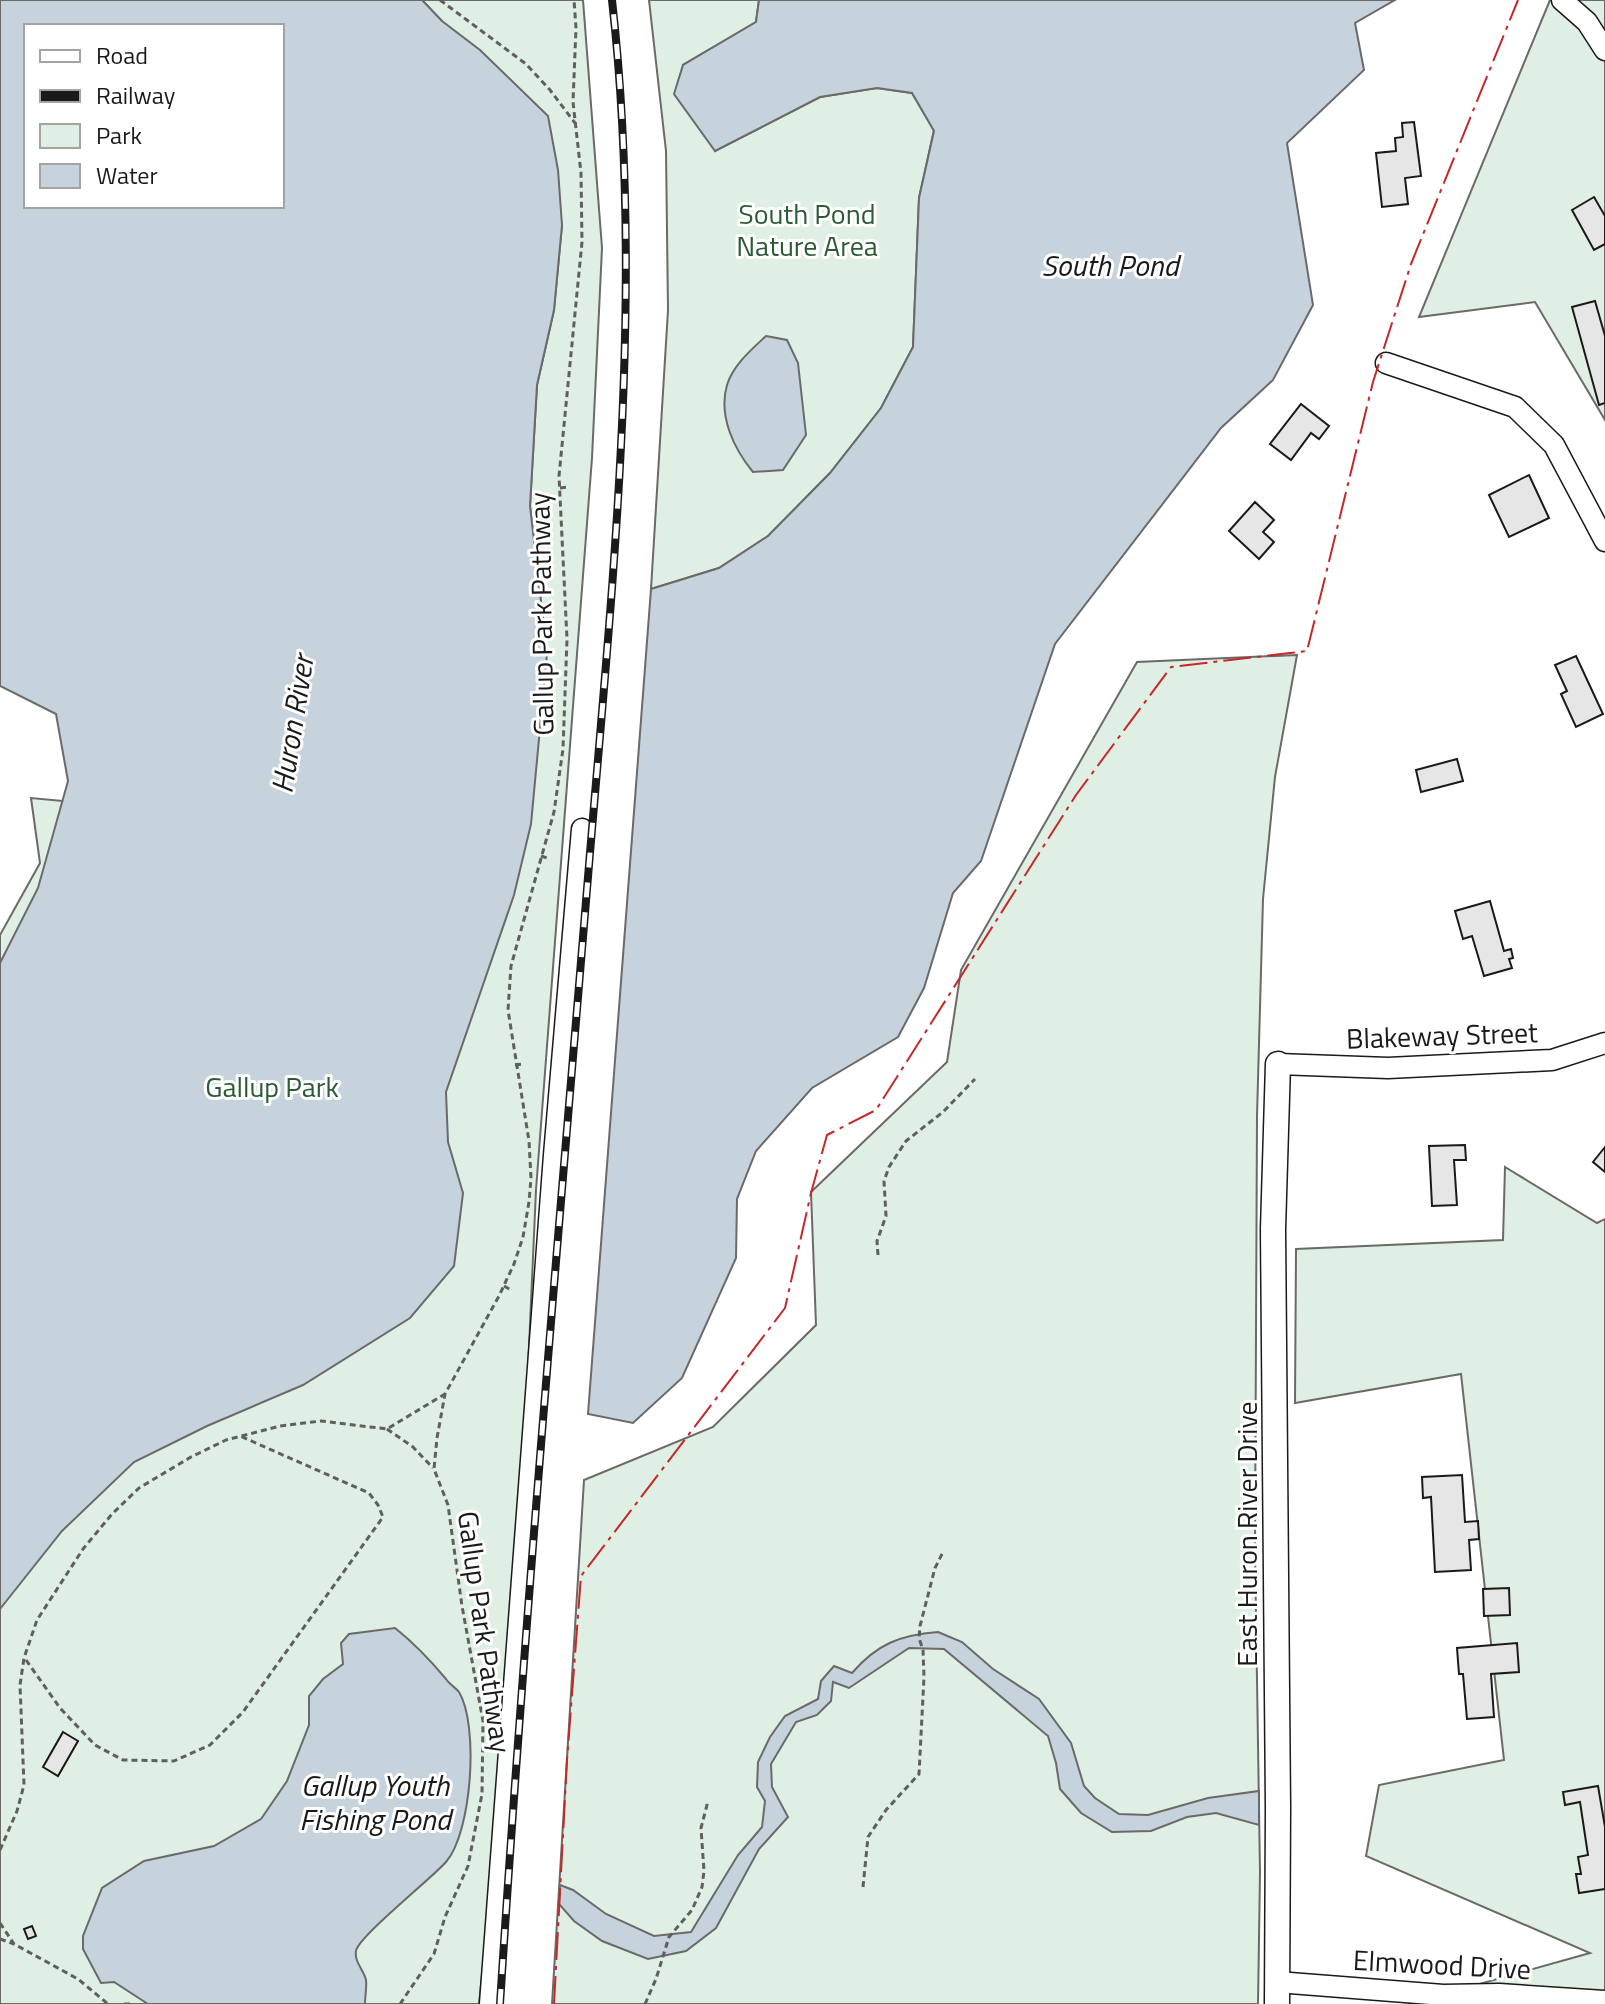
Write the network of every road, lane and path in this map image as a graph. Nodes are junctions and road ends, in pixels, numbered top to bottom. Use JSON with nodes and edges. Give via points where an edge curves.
{"nodes":[{"id":1,"x":440,"y":0,"type":"edge"},
{"id":2,"x":574,"y":0,"type":"edge"},
{"id":3,"x":1562,"y":0,"type":"edge"},
{"id":4,"x":1605,"y":50,"type":"edge"},
{"id":5,"x":575,"y":124,"type":"junction"},
{"id":6,"x":582,"y":200,"type":"junction"},
{"id":7,"x":590,"y":200,"type":"dead end"},
{"id":8,"x":1386,"y":363,"type":"dead end"},
{"id":9,"x":569,"y":487,"type":"dead end"},
{"id":10,"x":560,"y":488,"type":"junction"},
{"id":11,"x":1605,"y":541,"type":"edge"},
{"id":12,"x":582,"y":829,"type":"dead end"},
{"id":13,"x":541,"y":856,"type":"junction"},
{"id":14,"x":550,"y":859,"type":"dead end"},
{"id":15,"x":1605,"y":1043,"type":"edge"},
{"id":16,"x":523,"y":1064,"type":"dead end"},
{"id":17,"x":1278,"y":1064,"type":"joint"},
{"id":18,"x":515,"y":1065,"type":"junction"},
{"id":19,"x":975,"y":1079,"type":"dead end"},
{"id":20,"x":878,"y":1255,"type":"dead end"},
{"id":21,"x":504,"y":1286,"type":"junction"},
{"id":22,"x":511,"y":1290,"type":"dead end"},
{"id":23,"x":445,"y":1394,"type":"junction"},
{"id":24,"x":387,"y":1429,"type":"junction"},
{"id":25,"x":240,"y":1436,"type":"junction"},
{"id":26,"x":434,"y":1469,"type":"junction"},
{"id":27,"x":943,"y":1552,"type":"dead end"},
{"id":28,"x":24,"y":1658,"type":"junction"},
{"id":29,"x":708,"y":1801,"type":"dead end"},
{"id":30,"x":0,"y":1850,"type":"edge"},
{"id":31,"x":863,"y":1887,"type":"dead end"},
{"id":32,"x":0,"y":1923,"type":"edge"},
{"id":33,"x":0,"y":1939,"type":"edge"},
{"id":34,"x":14,"y":1944,"type":"junction"},
{"id":35,"x":1277,"y":1993,"type":"edge"},
{"id":36,"x":1605,"y":2001,"type":"edge"},
{"id":37,"x":108,"y":2004,"type":"edge"},
{"id":38,"x":124,"y":2004,"type":"edge"},
{"id":39,"x":132,"y":2004,"type":"edge"},
{"id":40,"x":400,"y":2004,"type":"edge"},
{"id":41,"x":490,"y":2004,"type":"edge"},
{"id":42,"x":645,"y":2004,"type":"edge"}],
"edges":[{"from":1,"to":5,"type":"path","via":[[526,64]]},
{"from":2,"to":5,"type":"path","name":"Gallup Park Pathway"},
{"from":3,"to":4,"type":"street","via":[[1587,22]]},
{"from":5,"to":6,"type":"path","name":"Gallup Park Pathway"},
{"from":6,"to":7,"type":"path"},
{"from":6,"to":10,"type":"path","name":"Gallup Park Pathway"},
{"from":8,"to":11,"type":"street","via":[[1515,407],[1554,445]]},
{"from":9,"to":10,"type":"path"},
{"from":10,"to":13,"type":"path","name":"Gallup Park Pathway","via":[[567,684],[560,781]]},
{"from":12,"to":41,"type":"street"},
{"from":13,"to":14,"type":"path"},
{"from":13,"to":18,"type":"path","name":"Gallup Park Pathway","via":[[508,989]]},
{"from":15,"to":17,"type":"street","name":"Blakeway Street","via":[[1552,1060],[1388,1068]]},
{"from":16,"to":18,"type":"path"},
{"from":17,"to":35,"type":"main road","name":"East Huron River Drive","via":[[1273,1229]]},
{"from":18,"to":21,"type":"path","name":"Gallup Park Pathway","via":[[531,1178],[523,1237]]},
{"from":19,"to":20,"type":"path","via":[[906,1141],[889,1167]]},
{"from":21,"to":22,"type":"path"},
{"from":21,"to":23,"type":"path","name":"Gallup Park Pathway"},
{"from":23,"to":24,"type":"path"},
{"from":23,"to":26,"type":"path","name":"Gallup Park Pathway"},
{"from":24,"to":25,"type":"path","via":[[321,1421]]},
{"from":24,"to":26,"type":"path"},
{"from":25,"to":28,"type":"path","via":[[168,1470],[112,1514],[37,1620]]},
{"from":25,"to":28,"type":"path","via":[[369,1493],[383,1517],[243,1712],[210,1745],[174,1761],[123,1760],[95,1745]]},
{"from":26,"to":40,"type":"path","name":"Gallup Park Pathway","via":[[448,1505],[483,1721],[482,1794],[468,1866],[434,1954]]},
{"from":27,"to":31,"type":"path","via":[[920,1626],[924,1677],[919,1774],[868,1837]]},
{"from":28,"to":30,"type":"path","via":[[19,1707],[24,1785]]},
{"from":29,"to":42,"type":"path","via":[[701,1828],[704,1871],[699,1896],[669,1937]]},
{"from":32,"to":34,"type":"path"},
{"from":33,"to":34,"type":"path"},
{"from":34,"to":37,"type":"path","via":[[78,1979]]},
{"from":35,"to":36,"type":"street","name":"Elmwood Drive","via":[[1499,1994]]},
{"from":38,"to":39,"type":"path"}]}
